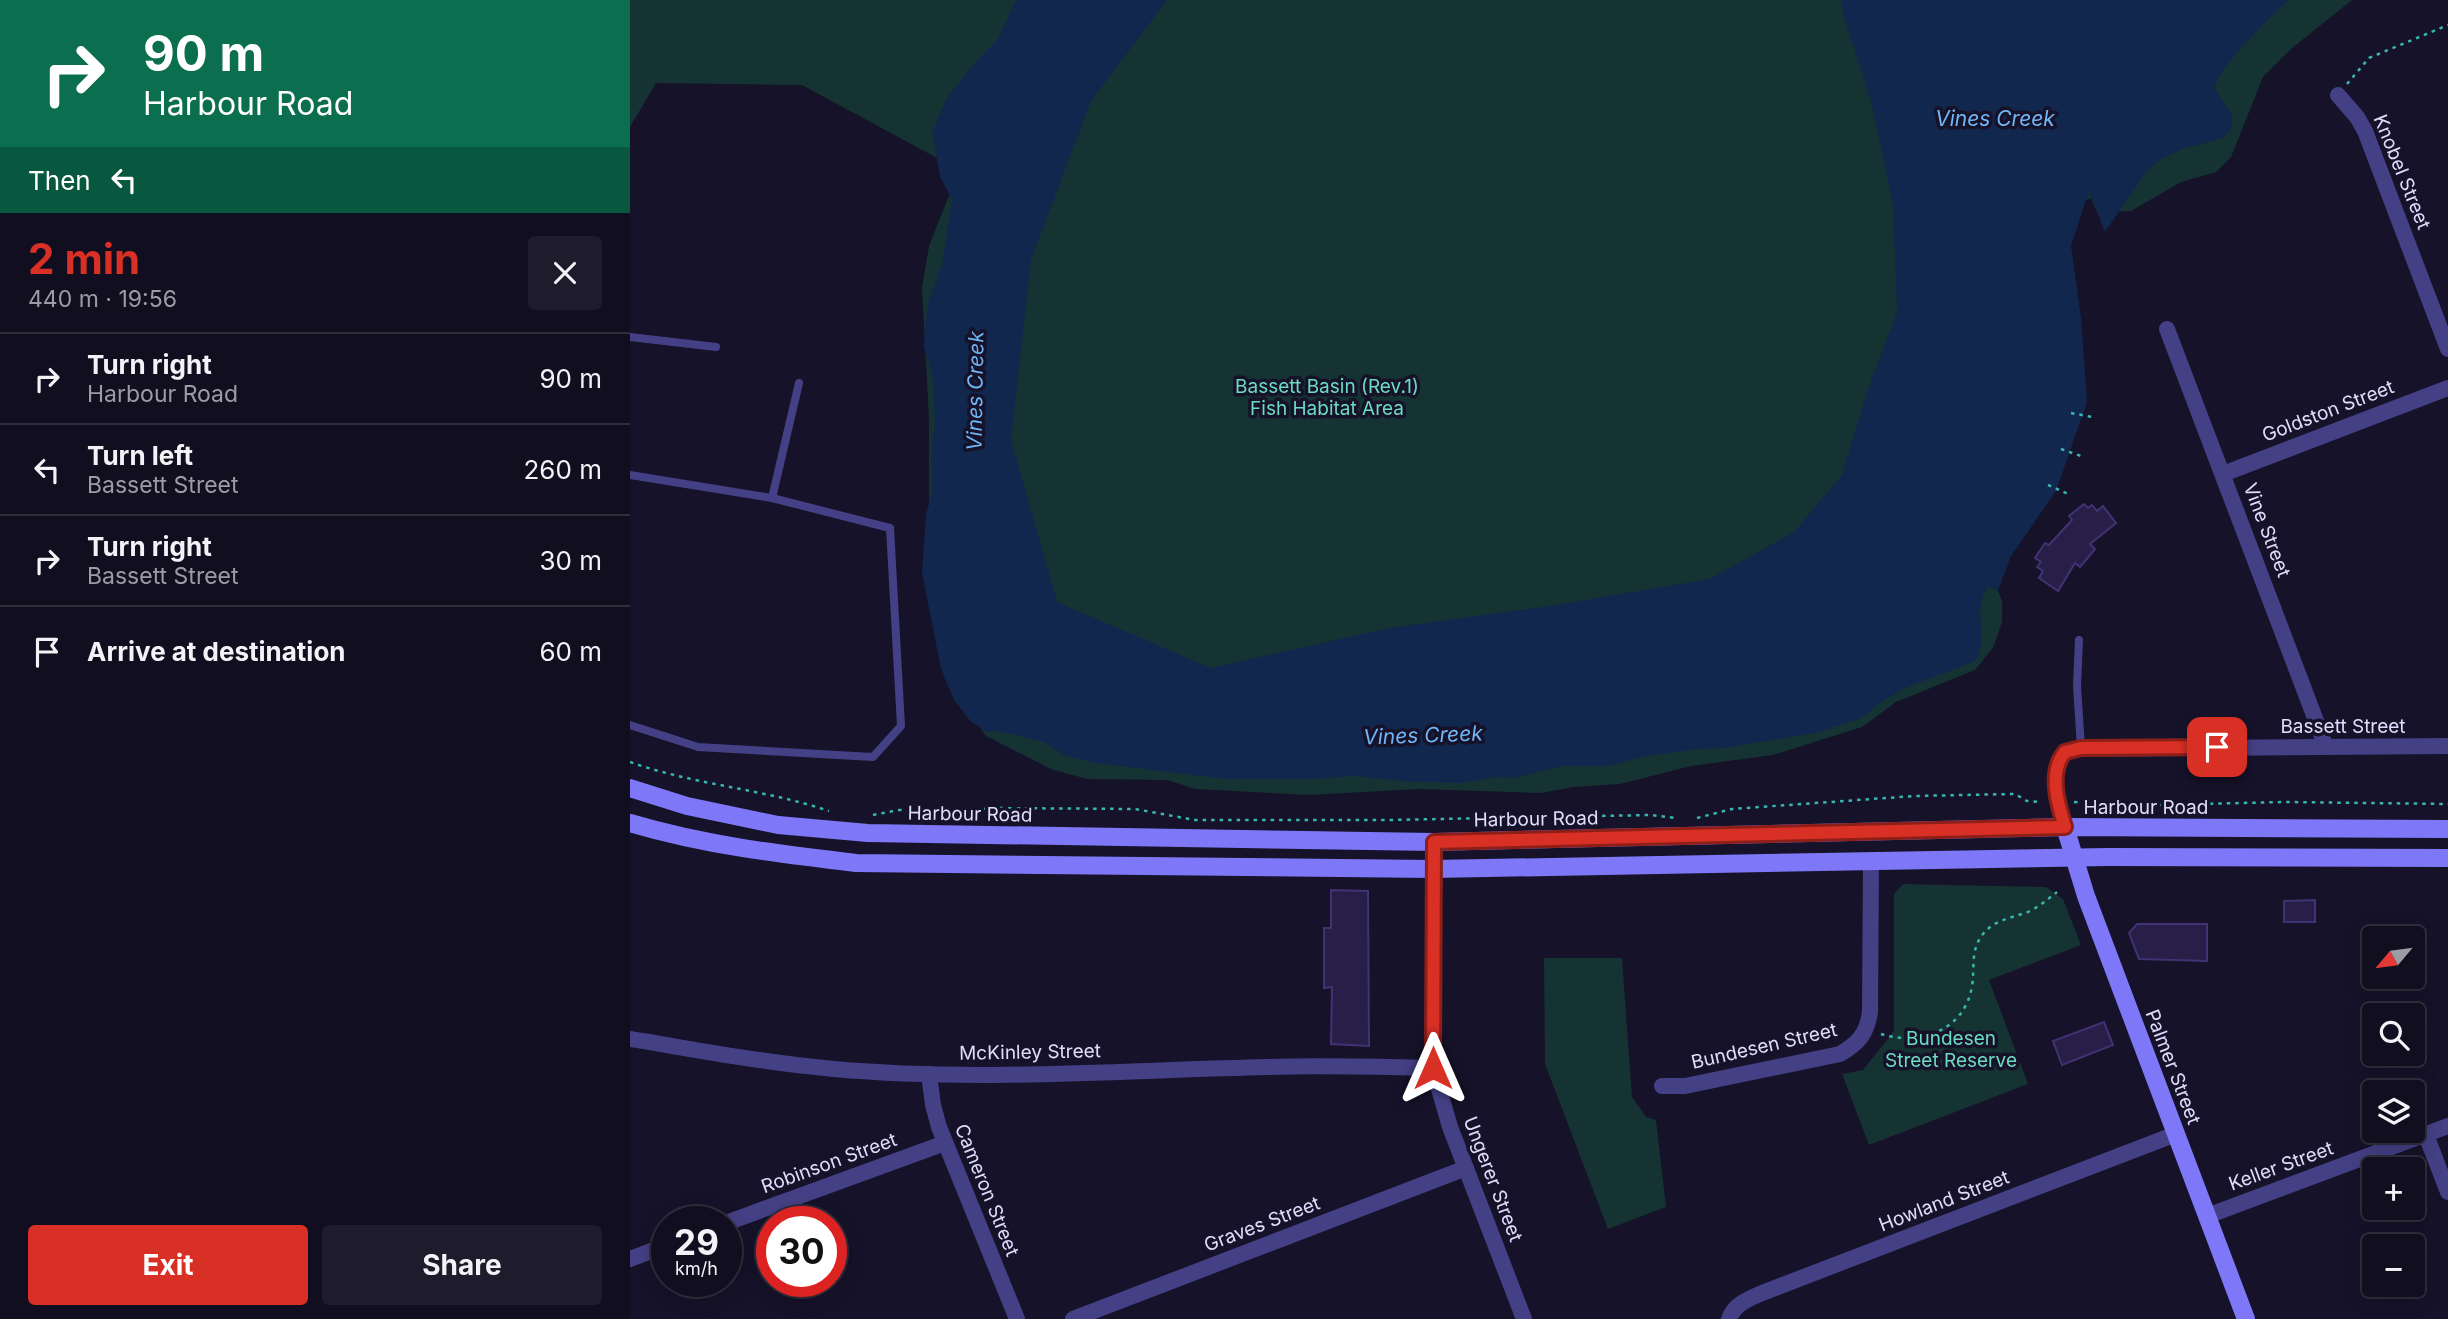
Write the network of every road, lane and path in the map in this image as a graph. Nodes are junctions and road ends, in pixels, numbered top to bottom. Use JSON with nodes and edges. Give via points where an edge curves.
{"nodes":[{"id":1,"x":2448,"y":25,"type":"edge"},
{"id":2,"x":2338,"y":95,"type":"joint"},
{"id":3,"x":2167,"y":329,"type":"dead end"},
{"id":4,"x":630,"y":337,"type":"edge"},
{"id":5,"x":716,"y":347,"type":"dead end"},
{"id":6,"x":2448,"y":349,"type":"edge"},
{"id":7,"x":799,"y":383,"type":"dead end"},
{"id":8,"x":2448,"y":388,"type":"edge"},
{"id":9,"x":2071,"y":413,"type":"dead end"},
{"id":10,"x":2092,"y":417,"type":"dead end"},
{"id":11,"x":2061,"y":449,"type":"dead end"},
{"id":12,"x":2081,"y":456,"type":"dead end"},
{"id":13,"x":2223,"y":474,"type":"junction"},
{"id":14,"x":630,"y":475,"type":"edge"},
{"id":15,"x":2048,"y":485,"type":"dead end"},
{"id":16,"x":2068,"y":494,"type":"dead end"},
{"id":17,"x":772,"y":498,"type":"junction"},
{"id":18,"x":2079,"y":640,"type":"dead end"},
{"id":19,"x":630,"y":725,"type":"edge"},
{"id":20,"x":2448,"y":746,"type":"edge"},
{"id":21,"x":2326,"y":747,"type":"junction"},
{"id":22,"x":2081,"y":748,"type":"junction"},
{"id":23,"x":630,"y":762,"type":"edge"},
{"id":24,"x":630,"y":789,"type":"edge"},
{"id":25,"x":2072,"y":801,"type":"dead end"},
{"id":26,"x":2040,"y":802,"type":"dead end"},
{"id":27,"x":2448,"y":804,"type":"edge"},
{"id":28,"x":835,"y":814,"type":"dead end"},
{"id":29,"x":869,"y":816,"type":"dead end"},
{"id":30,"x":1680,"y":818,"type":"dead end"},
{"id":31,"x":1691,"y":819,"type":"dead end"},
{"id":32,"x":630,"y":823,"type":"edge"},
{"id":33,"x":2065,"y":827,"type":"junction"},
{"id":34,"x":2448,"y":829,"type":"edge"},
{"id":35,"x":1434,"y":842,"type":"junction"},
{"id":36,"x":2074,"y":858,"type":"junction"},
{"id":37,"x":2448,"y":858,"type":"edge"},
{"id":38,"x":1871,"y":861,"type":"junction"},
{"id":39,"x":1433,"y":869,"type":"junction"},
{"id":40,"x":2056,"y":892,"type":"dead end"},
{"id":41,"x":1868,"y":1028,"type":"junction"},
{"id":42,"x":630,"y":1039,"type":"edge"},
{"id":43,"x":1433,"y":1068,"type":"junction"},
{"id":44,"x":929,"y":1074,"type":"junction"},
{"id":45,"x":1662,"y":1086,"type":"dead end"},
{"id":46,"x":2448,"y":1126,"type":"edge"},
{"id":47,"x":2176,"y":1134,"type":"junction"},
{"id":48,"x":2426,"y":1135,"type":"junction"},
{"id":49,"x":945,"y":1143,"type":"junction"},
{"id":50,"x":1466,"y":1168,"type":"junction"},
{"id":51,"x":2448,"y":1192,"type":"edge"},
{"id":52,"x":2207,"y":1216,"type":"junction"},
{"id":53,"x":742,"y":1217,"type":"edge"},
{"id":54,"x":651,"y":1251,"type":"edge"},
{"id":55,"x":630,"y":1259,"type":"edge"},
{"id":56,"x":1730,"y":1316,"type":"edge"},
{"id":57,"x":1017,"y":1319,"type":"edge"},
{"id":58,"x":1073,"y":1319,"type":"edge"},
{"id":59,"x":1524,"y":1319,"type":"edge"},
{"id":60,"x":2246,"y":1319,"type":"edge"}],
"edges":[{"from":1,"to":2,"type":"path","via":[[2369,58]]},
{"from":2,"to":6,"type":"street","name":"Knobel Street","via":[[2365,131]]},
{"from":3,"to":13,"type":"street","name":"Vine Street"},
{"from":4,"to":5,"type":"lane"},
{"from":7,"to":17,"type":"lane"},
{"from":8,"to":13,"type":"street","name":"Goldston Street"},
{"from":9,"to":10,"type":"path"},
{"from":11,"to":12,"type":"path"},
{"from":13,"to":21,"type":"street","name":"Vine Street"},
{"from":14,"to":17,"type":"lane"},
{"from":15,"to":16,"type":"path"},
{"from":17,"to":19,"type":"lane","via":[[890,528],[901,726],[873,757],[698,747]]},
{"from":18,"to":22,"type":"lane"},
{"from":20,"to":21,"type":"street","name":"Bassett Street"},
{"from":21,"to":22,"type":"street","name":"Bassett Street"},
{"from":22,"to":33,"type":"street","via":[[2065,752],[2057,766],[2057,802]]},
{"from":23,"to":28,"type":"path"},
{"from":24,"to":35,"type":"main road","name":"Harbour Road","via":[[778,825],[868,833]]},
{"from":25,"to":27,"type":"path","via":[[2112,806]]},
{"from":26,"to":31,"type":"path","via":[[2011,794],[1914,796],[1732,809]]},
{"from":29,"to":30,"type":"path","via":[[899,810],[968,812],[989,807],[1135,809],[1195,820]]},
{"from":32,"to":39,"type":"main road","via":[[764,853],[856,863]]},
{"from":33,"to":34,"type":"main road","name":"Harbour Road"},
{"from":33,"to":35,"type":"main road","name":"Harbour Road"},
{"from":33,"to":36,"type":"main road","name":"Palmer Street"},
{"from":35,"to":39,"type":"street","name":"Ungerer Street"},
{"from":36,"to":37,"type":"main road"},
{"from":36,"to":38,"type":"main road"},
{"from":36,"to":47,"type":"main road","name":"Palmer Street"},
{"from":38,"to":39,"type":"main road"},
{"from":38,"to":41,"type":"street"},
{"from":39,"to":43,"type":"street","name":"Ungerer Street"},
{"from":40,"to":41,"type":"path","via":[[2031,910],[2003,919],[1984,932],[1974,951],[1968,1002],[1949,1026],[1905,1040]]},
{"from":41,"to":45,"type":"street","name":"Bundesen Street","via":[[1854,1046],[1840,1054],[1685,1086]]},
{"from":42,"to":44,"type":"street","name":"McKinley Street","via":[[757,1061]]},
{"from":43,"to":44,"type":"street","name":"McKinley Street"},
{"from":43,"to":50,"type":"street","name":"Ungerer Street"},
{"from":44,"to":49,"type":"street","name":"Cameron Street"},
{"from":46,"to":48,"type":"street","name":"Keller Street"},
{"from":47,"to":52,"type":"main road","name":"Palmer Street"},
{"from":47,"to":56,"type":"street","name":"Howland Street","via":[[1762,1293],[1744,1301]]},
{"from":48,"to":51,"type":"street"},
{"from":48,"to":52,"type":"street","name":"Keller Street"},
{"from":49,"to":53,"type":"street","name":"Robinson Street"},
{"from":49,"to":57,"type":"street","name":"Cameron Street"},
{"from":50,"to":58,"type":"street","name":"Graves Street"},
{"from":50,"to":59,"type":"street","name":"Ungerer Street"},
{"from":52,"to":60,"type":"main road","name":"Palmer Street"},
{"from":54,"to":55,"type":"street"}]}
